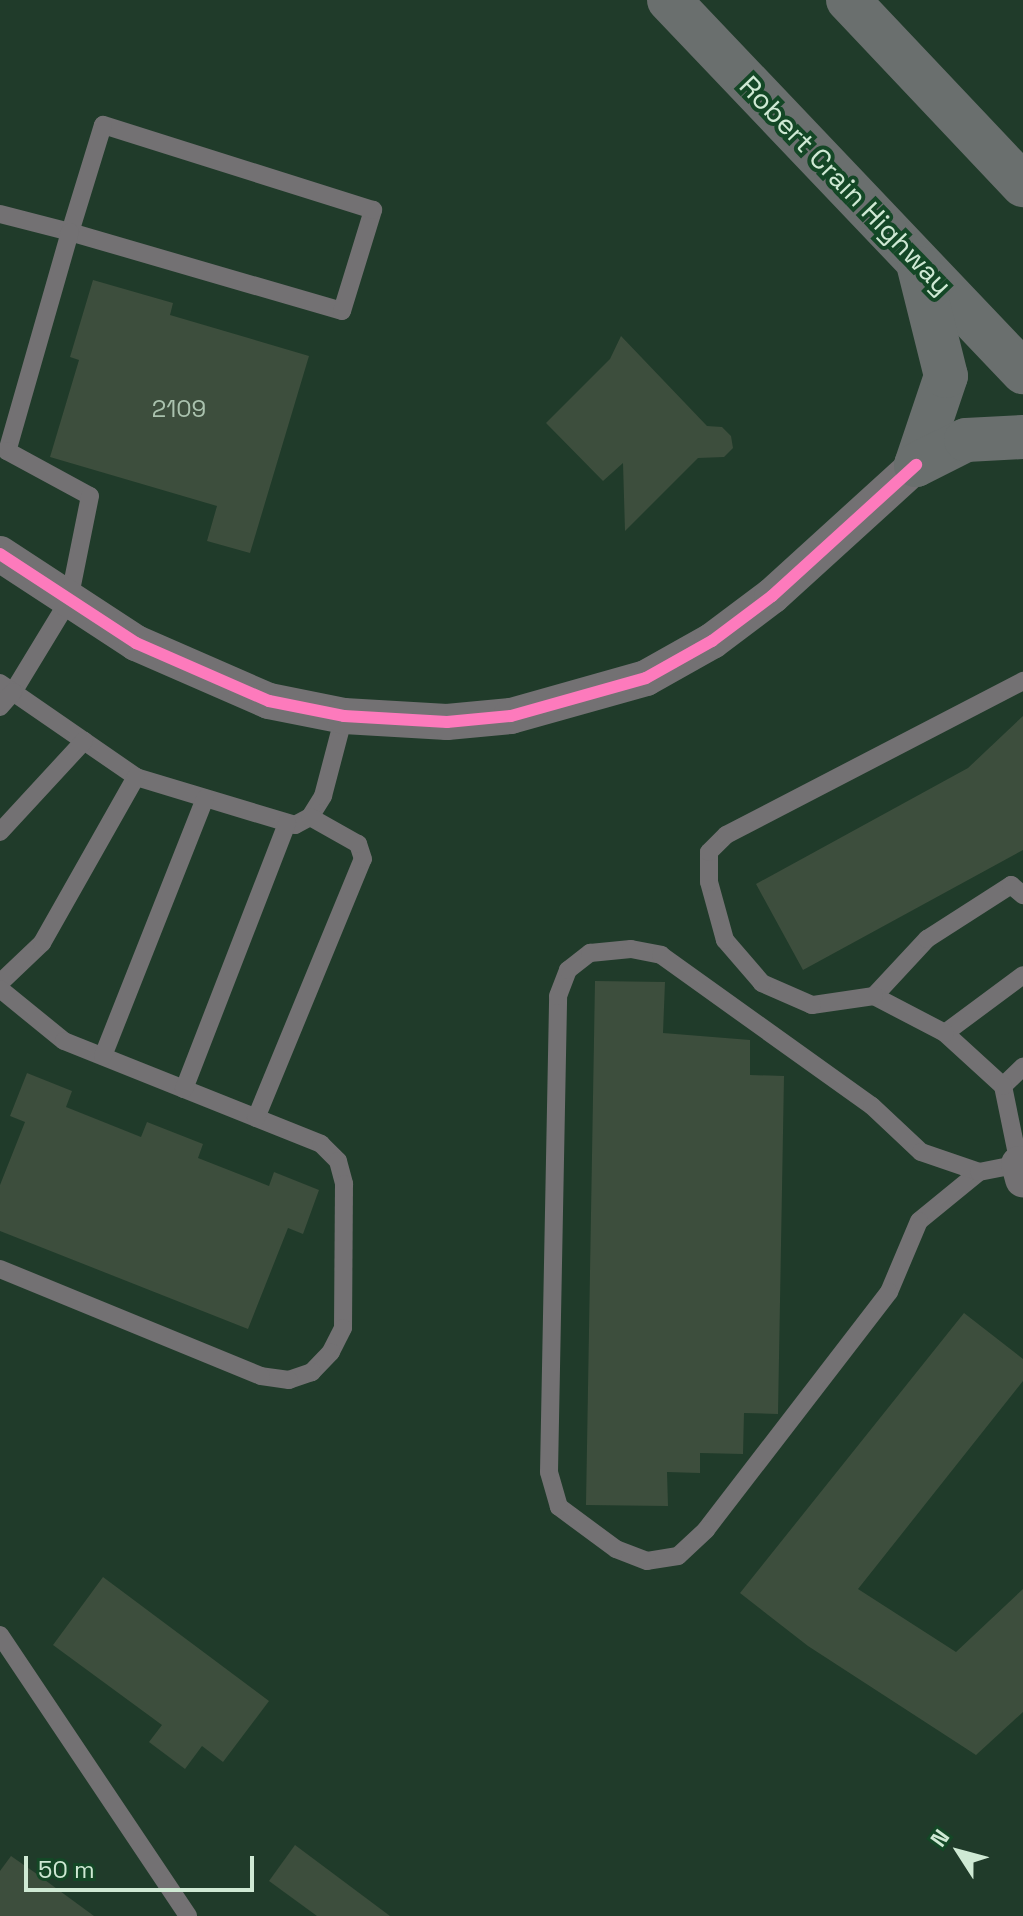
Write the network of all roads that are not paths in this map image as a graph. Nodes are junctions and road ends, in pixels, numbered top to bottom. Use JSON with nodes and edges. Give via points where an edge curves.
{"nodes":[{"id":1,"x":669,"y":0,"type":"edge"},
{"id":2,"x":848,"y":0,"type":"edge"},
{"id":3,"x":1023,"y":185,"type":"edge"},
{"id":4,"x":0,"y":214,"type":"edge"},
{"id":5,"x":70,"y":232,"type":"junction"},
{"id":6,"x":916,"y":258,"type":"junction"},
{"id":7,"x":1023,"y":372,"type":"edge"},
{"id":8,"x":1023,"y":437,"type":"edge"},
{"id":9,"x":916,"y":465,"type":"junction"},
{"id":10,"x":0,"y":554,"type":"edge"},
{"id":11,"x":69,"y":600,"type":"junction"},
{"id":12,"x":1023,"y":681,"type":"edge"},
{"id":13,"x":6,"y":688,"type":"edge"},
{"id":14,"x":0,"y":707,"type":"edge"},
{"id":15,"x":344,"y":716,"type":"junction"},
{"id":16,"x":84,"y":741,"type":"junction"},
{"id":17,"x":136,"y":777,"type":"junction"},
{"id":18,"x":205,"y":798,"type":"junction"},
{"id":19,"x":310,"y":817,"type":"junction"},
{"id":20,"x":287,"y":823,"type":"junction"},
{"id":21,"x":0,"y":832,"type":"edge"},
{"id":22,"x":1023,"y":895,"type":"edge"},
{"id":23,"x":1023,"y":975,"type":"edge"},
{"id":24,"x":0,"y":983,"type":"edge"},
{"id":25,"x":0,"y":989,"type":"edge"},
{"id":26,"x":874,"y":996,"type":"junction"},
{"id":27,"x":945,"y":1033,"type":"junction"},
{"id":28,"x":103,"y":1056,"type":"junction"},
{"id":29,"x":1023,"y":1067,"type":"edge"},
{"id":30,"x":1003,"y":1086,"type":"junction"},
{"id":31,"x":184,"y":1089,"type":"junction"},
{"id":32,"x":256,"y":1118,"type":"junction"},
{"id":33,"x":1022,"y":1170,"type":"edge"},
{"id":34,"x":979,"y":1172,"type":"junction"},
{"id":35,"x":0,"y":1269,"type":"edge"},
{"id":36,"x":0,"y":1635,"type":"edge"},
{"id":37,"x":188,"y":1916,"type":"edge"}],
"edges":[{"from":1,"to":6,"type":"highway","name":"Robert Crain Highway"},
{"from":2,"to":3,"type":"highway"},
{"from":4,"to":5,"type":"lane"},
{"from":5,"to":5,"type":"lane","via":[[342,311],[373,210],[103,125]]},
{"from":5,"to":11,"type":"lane","via":[[7,451],[90,496]]},
{"from":6,"to":7,"type":"highway","name":"Robert Crain Highway"},
{"from":6,"to":9,"type":"highway","via":[[946,376]]},
{"from":8,"to":9,"type":"highway","via":[[966,440]]},
{"from":9,"to":15,"type":"street","via":[[772,596],[712,641],[646,678],[511,716],[447,722]]},
{"from":10,"to":11,"type":"street"},
{"from":11,"to":13,"type":"lane"},
{"from":11,"to":15,"type":"street","via":[[193,672],[269,701]]},
{"from":12,"to":26,"type":"lane","via":[[726,835],[709,852],[709,882],[725,940],[762,983],[812,1005]]},
{"from":13,"to":14,"type":"lane"},
{"from":13,"to":16,"type":"lane"},
{"from":15,"to":19,"type":"lane","via":[[323,796]]},
{"from":16,"to":17,"type":"lane"},
{"from":16,"to":21,"type":"lane"},
{"from":17,"to":18,"type":"lane"},
{"from":17,"to":24,"type":"lane","via":[[42,943]]},
{"from":18,"to":20,"type":"lane"},
{"from":18,"to":28,"type":"lane"},
{"from":19,"to":20,"type":"lane"},
{"from":19,"to":32,"type":"lane","via":[[358,844],[363,859]]},
{"from":20,"to":31,"type":"lane"},
{"from":22,"to":26,"type":"lane","via":[[1011,885],[927,939]]},
{"from":23,"to":27,"type":"lane"},
{"from":25,"to":28,"type":"lane","via":[[64,1041]]},
{"from":26,"to":27,"type":"lane"},
{"from":27,"to":30,"type":"lane"},
{"from":28,"to":31,"type":"lane"},
{"from":29,"to":30,"type":"lane"},
{"from":30,"to":33,"type":"lane"},
{"from":31,"to":32,"type":"lane"},
{"from":32,"to":35,"type":"lane","via":[[321,1144],[338,1161],[344,1184],[343,1328],[331,1352],[312,1372],[289,1380],[261,1376]]},
{"from":33,"to":34,"type":"lane"},
{"from":34,"to":34,"type":"lane","via":[[921,1152],[872,1106],[661,955],[631,949],[590,953],[568,970],[558,996],[549,1472],[559,1507],[616,1549],[647,1561],[678,1556],[706,1530],[889,1292],[919,1221]]},
{"from":36,"to":37,"type":"lane"}]}
